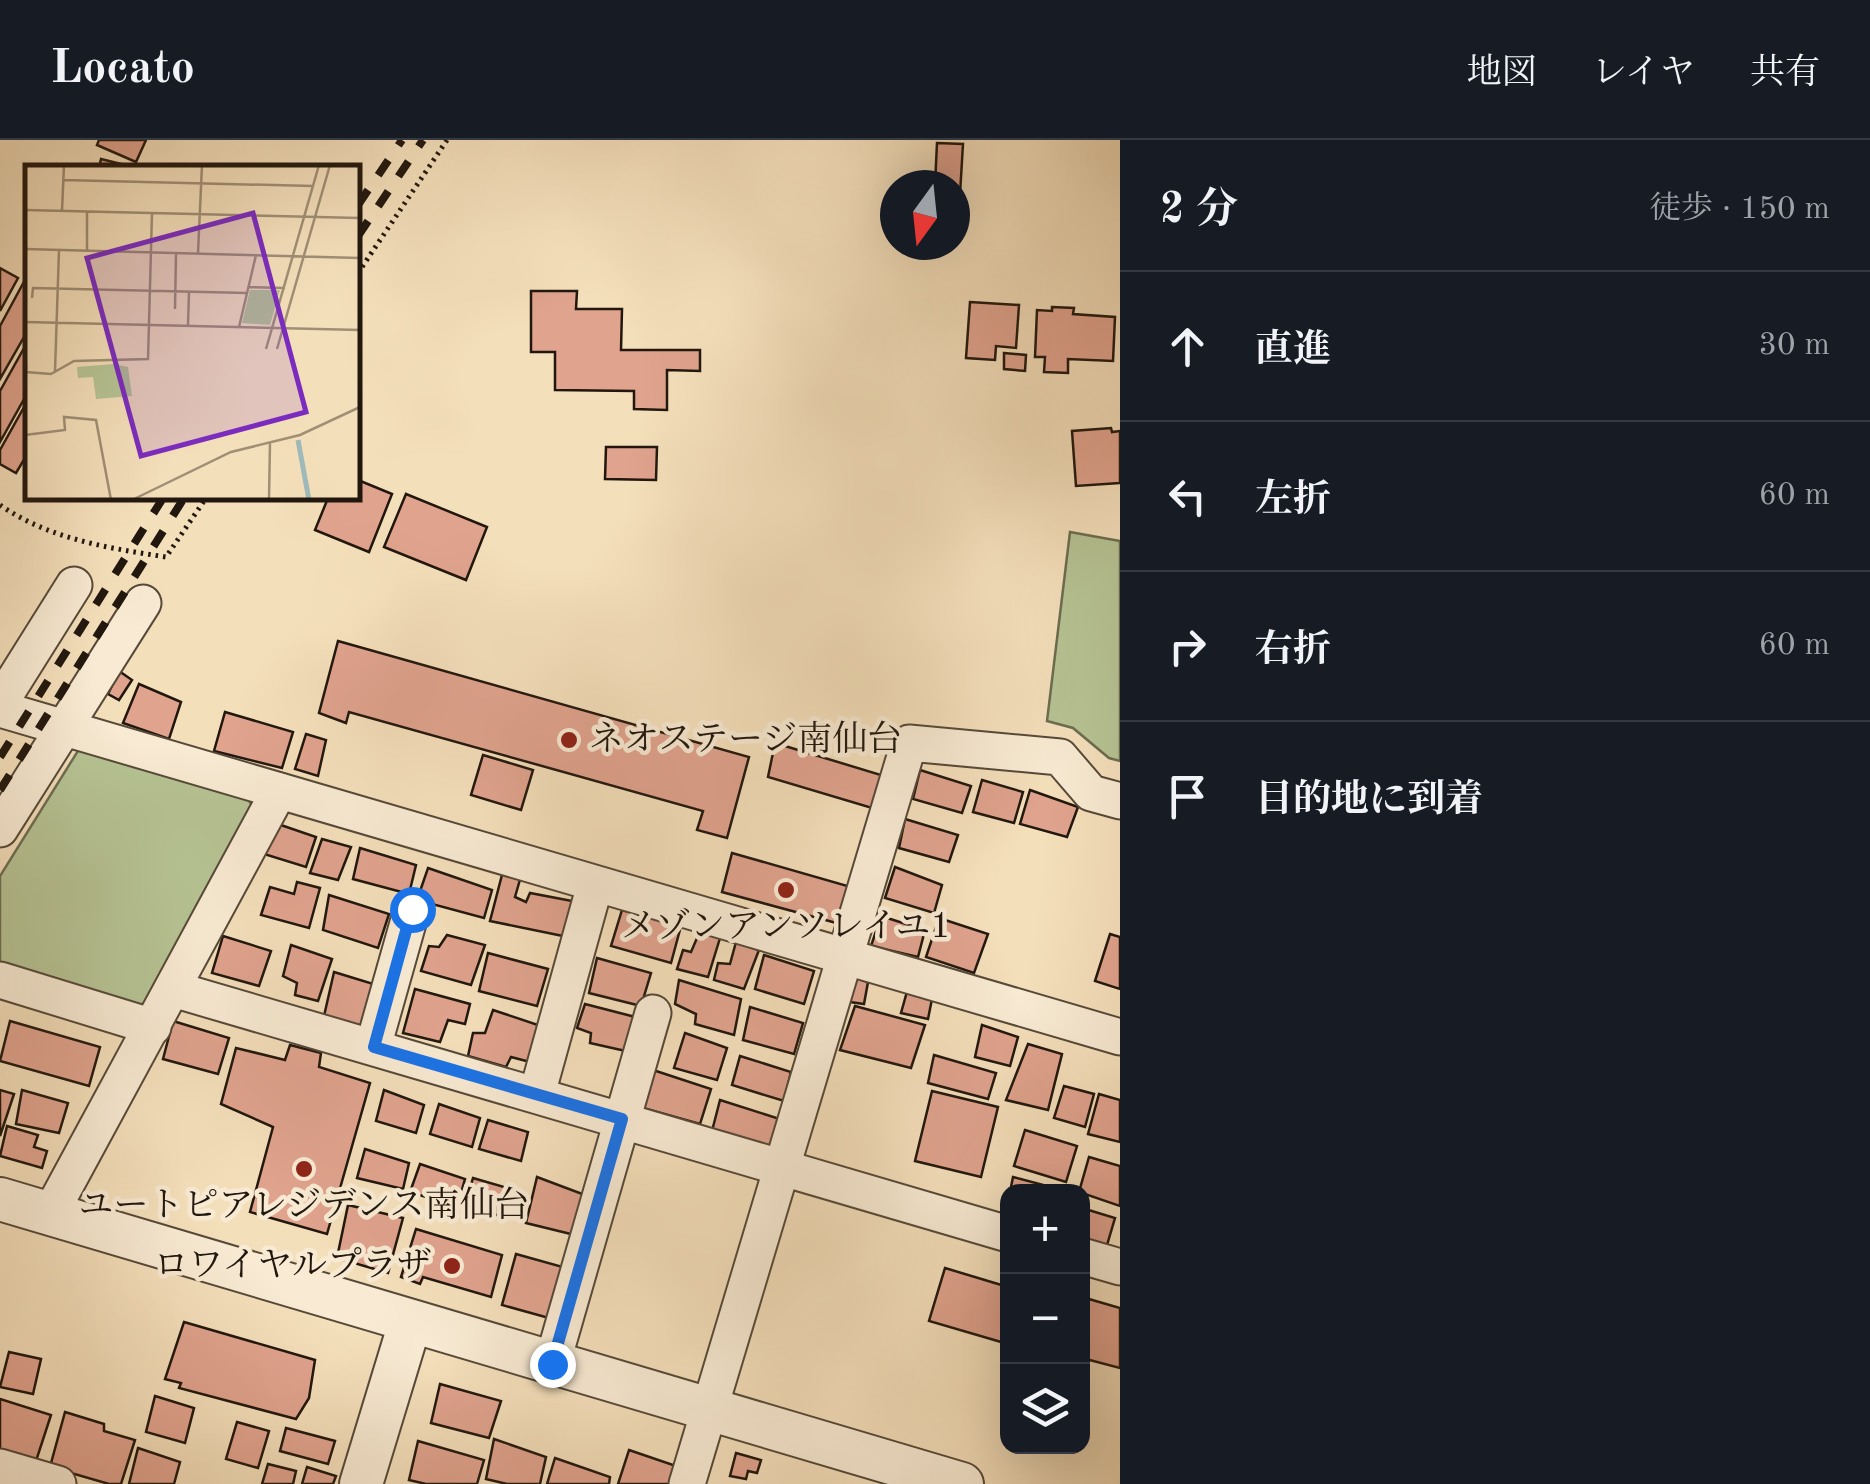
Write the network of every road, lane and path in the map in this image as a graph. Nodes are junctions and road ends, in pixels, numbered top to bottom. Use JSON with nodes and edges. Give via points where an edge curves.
{"nodes":[{"id":1,"x":447,"y":140,"type":"edge"},
{"id":2,"x":360,"y":270,"type":"edge"},
{"id":3,"x":205,"y":500,"type":"edge"},
{"id":4,"x":0,"y":505,"type":"edge"},
{"id":5,"x":74,"y":585,"type":"dead end"},
{"id":6,"x":143,"y":603,"type":"dead end"},
{"id":7,"x":0,"y":706,"type":"edge"},
{"id":8,"x":64,"y":726,"type":"junction"},
{"id":9,"x":279,"y":790,"type":"junction"},
{"id":10,"x":1120,"y":802,"type":"edge"},
{"id":11,"x":0,"y":829,"type":"edge"},
{"id":12,"x":595,"y":885,"type":"junction"},
{"id":13,"x":412,"y":909,"type":"dead end"},
{"id":14,"x":848,"y":956,"type":"junction"},
{"id":15,"x":0,"y":980,"type":"edge"},
{"id":16,"x":173,"y":989,"type":"junction"},
{"id":17,"x":653,"y":1013,"type":"dead end"},
{"id":18,"x":153,"y":1026,"type":"junction"},
{"id":19,"x":1120,"y":1037,"type":"edge"},
{"id":20,"x":374,"y":1047,"type":"junction"},
{"id":21,"x":537,"y":1094,"type":"junction"},
{"id":22,"x":622,"y":1119,"type":"junction"},
{"id":23,"x":782,"y":1168,"type":"junction"},
{"id":24,"x":0,"y":1200,"type":"edge"},
{"id":25,"x":50,"y":1214,"type":"junction"},
{"id":26,"x":1000,"y":1232,"type":"edge"},
{"id":27,"x":1090,"y":1258,"type":"edge"},
{"id":28,"x":1120,"y":1267,"type":"edge"},
{"id":29,"x":410,"y":1323,"type":"junction"},
{"id":30,"x":552,"y":1364,"type":"junction"},
{"id":31,"x":708,"y":1409,"type":"junction"},
{"id":32,"x":0,"y":1467,"type":"edge"},
{"id":33,"x":58,"y":1484,"type":"edge"},
{"id":34,"x":360,"y":1484,"type":"edge"},
{"id":35,"x":687,"y":1484,"type":"edge"},
{"id":36,"x":962,"y":1484,"type":"edge"}],
"edges":[{"from":1,"to":2,"type":"path"},
{"from":3,"to":4,"type":"path","via":[[166,556],[86,544]]},
{"from":5,"to":7,"type":"street"},
{"from":6,"to":8,"type":"street"},
{"from":7,"to":8,"type":"street"},
{"from":8,"to":9,"type":"street"},
{"from":8,"to":11,"type":"street"},
{"from":9,"to":12,"type":"street"},
{"from":9,"to":16,"type":"street"},
{"from":10,"to":14,"type":"street","via":[[1091,794],[1060,757],[910,743]]},
{"from":12,"to":14,"type":"street"},
{"from":12,"to":21,"type":"street"},
{"from":13,"to":20,"type":"street"},
{"from":14,"to":19,"type":"street"},
{"from":14,"to":23,"type":"street"},
{"from":15,"to":18,"type":"street"},
{"from":16,"to":18,"type":"street"},
{"from":16,"to":20,"type":"street"},
{"from":17,"to":22,"type":"street"},
{"from":18,"to":25,"type":"street"},
{"from":20,"to":21,"type":"street"},
{"from":21,"to":22,"type":"street"},
{"from":22,"to":23,"type":"street"},
{"from":22,"to":30,"type":"street"},
{"from":23,"to":26,"type":"street"},
{"from":23,"to":31,"type":"street"},
{"from":24,"to":25,"type":"street"},
{"from":25,"to":29,"type":"street"},
{"from":27,"to":28,"type":"street"},
{"from":29,"to":30,"type":"street"},
{"from":29,"to":34,"type":"street"},
{"from":30,"to":31,"type":"street"},
{"from":31,"to":35,"type":"street"},
{"from":31,"to":36,"type":"street"},
{"from":32,"to":33,"type":"street"}]}
